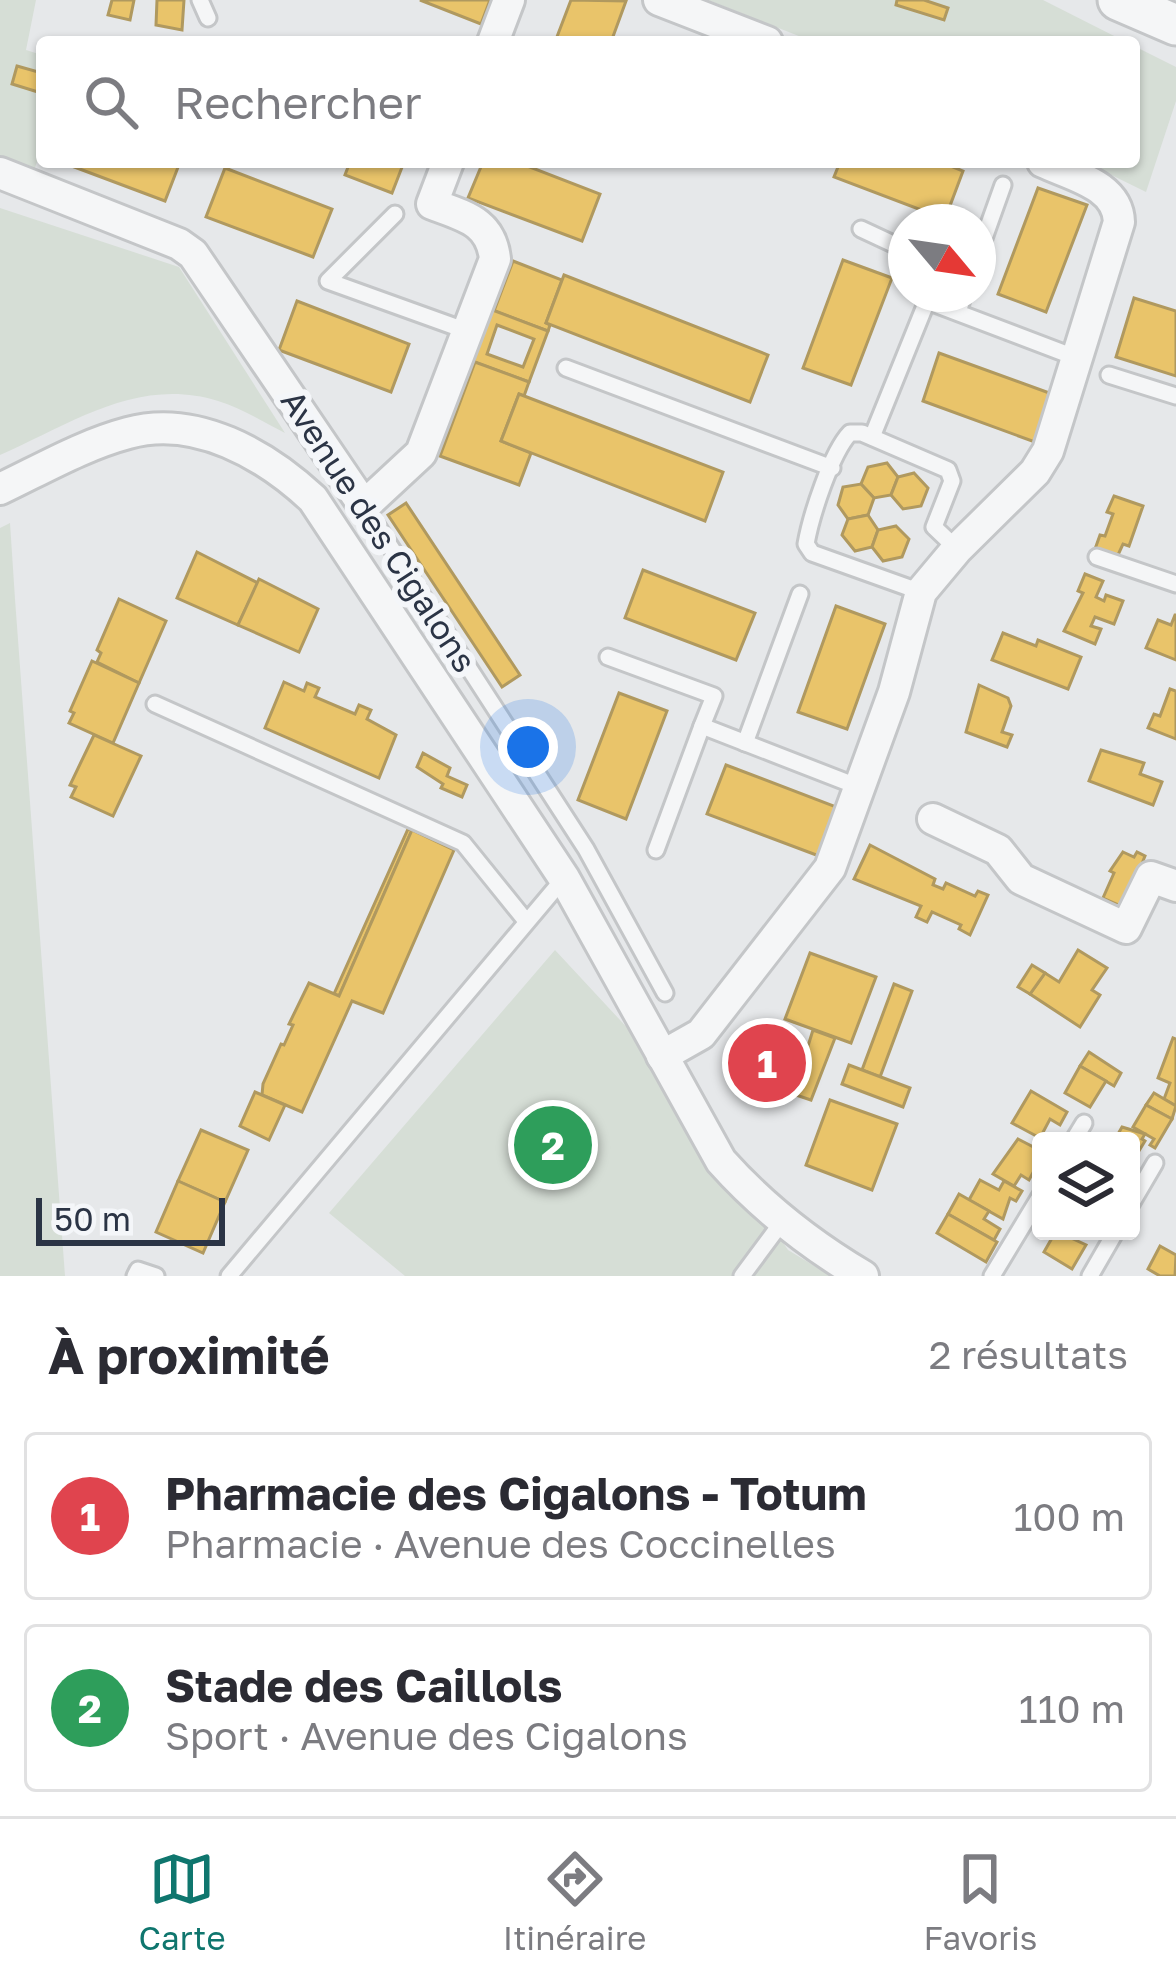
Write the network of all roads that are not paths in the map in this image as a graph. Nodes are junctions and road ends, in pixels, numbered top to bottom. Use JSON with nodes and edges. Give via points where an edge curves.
{"nodes":[{"id":1,"x":200,"y":0,"type":"edge"},
{"id":2,"x":509,"y":0,"type":"edge"},
{"id":3,"x":659,"y":0,"type":"edge"},
{"id":4,"x":1118,"y":0,"type":"edge"},
{"id":5,"x":208,"y":18,"type":"dead end"},
{"id":6,"x":1176,"y":26,"type":"edge"},
{"id":7,"x":495,"y":36,"type":"edge"},
{"id":8,"x":751,"y":36,"type":"edge"},
{"id":9,"x":446,"y":168,"type":"edge"},
{"id":10,"x":1056,"y":168,"type":"edge"},
{"id":11,"x":0,"y":173,"type":"edge"},
{"id":12,"x":1003,"y":184,"type":"dead end"},
{"id":13,"x":996,"y":204,"type":"edge"},
{"id":14,"x":395,"y":214,"type":"dead end"},
{"id":15,"x":861,"y":229,"type":"dead end"},
{"id":16,"x":888,"y":242,"type":"edge"},
{"id":17,"x":921,"y":312,"type":"edge"},
{"id":18,"x":958,"y":312,"type":"edge"},
{"id":19,"x":467,"y":331,"type":"junction"},
{"id":20,"x":1077,"y":358,"type":"junction"},
{"id":21,"x":566,"y":368,"type":"dead end"},
{"id":22,"x":1108,"y":375,"type":"dead end"},
{"id":23,"x":1176,"y":396,"type":"edge"},
{"id":24,"x":872,"y":437,"type":"junction"},
{"id":25,"x":832,"y":468,"type":"junction"},
{"id":26,"x":0,"y":489,"type":"edge"},
{"id":27,"x":364,"y":506,"type":"junction"},
{"id":28,"x":957,"y":549,"type":"junction"},
{"id":29,"x":1097,"y":557,"type":"dead end"},
{"id":30,"x":1176,"y":584,"type":"edge"},
{"id":31,"x":921,"y":592,"type":"junction"},
{"id":32,"x":800,"y":594,"type":"dead end"},
{"id":33,"x":608,"y":657,"type":"dead end"},
{"id":34,"x":155,"y":704,"type":"dead end"},
{"id":35,"x":702,"y":726,"type":"junction"},
{"id":36,"x":745,"y":743,"type":"junction"},
{"id":37,"x":859,"y":787,"type":"junction"},
{"id":38,"x":933,"y":819,"type":"dead end"},
{"id":39,"x":656,"y":850,"type":"dead end"},
{"id":40,"x":564,"y":878,"type":"junction"},
{"id":41,"x":1176,"y":886,"type":"edge"},
{"id":42,"x":526,"y":921,"type":"junction"},
{"id":43,"x":665,"y":993,"type":"dead end"},
{"id":44,"x":662,"y":1057,"type":"junction"},
{"id":45,"x":1084,"y":1123,"type":"dead end"},
{"id":46,"x":1078,"y":1132,"type":"edge"},
{"id":47,"x":1155,"y":1163,"type":"dead end"},
{"id":48,"x":1140,"y":1189,"type":"edge"},
{"id":49,"x":1032,"y":1210,"type":"edge"},
{"id":50,"x":782,"y":1222,"type":"junction"},
{"id":51,"x":1111,"y":1240,"type":"edge"},
{"id":52,"x":135,"y":1276,"type":"edge"},
{"id":53,"x":156,"y":1276,"type":"edge"},
{"id":54,"x":229,"y":1276,"type":"edge"},
{"id":55,"x":742,"y":1276,"type":"edge"},
{"id":56,"x":863,"y":1276,"type":"edge"},
{"id":57,"x":992,"y":1276,"type":"edge"},
{"id":58,"x":1090,"y":1276,"type":"edge"}],
"edges":[{"from":1,"to":5,"type":"lane"},
{"from":2,"to":7,"type":"street"},
{"from":3,"to":8,"type":"street"},
{"from":4,"to":6,"type":"street"},
{"from":9,"to":19,"type":"street","via":[[432,203],[480,223],[493,240],[495,259]]},
{"from":10,"to":20,"type":"street","via":[[1119,205]]},
{"from":11,"to":27,"type":"street","name":"Avenue des Cigalons","via":[[194,254]]},
{"from":12,"to":13,"type":"lane"},
{"from":14,"to":19,"type":"lane","via":[[328,281]]},
{"from":15,"to":16,"type":"lane"},
{"from":17,"to":24,"type":"lane"},
{"from":18,"to":20,"type":"lane"},
{"from":19,"to":27,"type":"street","via":[[421,453]]},
{"from":20,"to":28,"type":"street","via":[[1035,472]]},
{"from":21,"to":25,"type":"lane"},
{"from":22,"to":23,"type":"lane"},
{"from":24,"to":25,"type":"lane","via":[[850,434]]},
{"from":24,"to":28,"type":"lane","via":[[948,470],[952,481],[934,527]]},
{"from":25,"to":31,"type":"lane","via":[[806,544],[812,553]]},
{"from":26,"to":40,"type":"street","via":[[133,431],[207,436],[286,473],[314,499]]},
{"from":27,"to":43,"type":"lane","name":"Avenue des Cigalons","via":[[586,849]]},
{"from":28,"to":31,"type":"street"},
{"from":29,"to":30,"type":"lane"},
{"from":31,"to":37,"type":"street"},
{"from":32,"to":36,"type":"lane"},
{"from":33,"to":35,"type":"lane","via":[[713,696]]},
{"from":34,"to":42,"type":"lane","via":[[463,843]]},
{"from":35,"to":36,"type":"lane"},
{"from":35,"to":39,"type":"lane"},
{"from":36,"to":37,"type":"lane"},
{"from":37,"to":44,"type":"street","via":[[830,868],[700,1034]]},
{"from":38,"to":41,"type":"street","via":[[998,850],[1021,879],[1126,928],[1150,877]]},
{"from":40,"to":42,"type":"lane"},
{"from":40,"to":44,"type":"street"},
{"from":42,"to":54,"type":"lane"},
{"from":44,"to":50,"type":"street","via":[[722,1161]]},
{"from":45,"to":46,"type":"lane"},
{"from":47,"to":48,"type":"lane"},
{"from":49,"to":57,"type":"lane"},
{"from":50,"to":55,"type":"lane"},
{"from":50,"to":56,"type":"street"},
{"from":51,"to":58,"type":"lane"},
{"from":52,"to":53,"type":"lane"}]}
